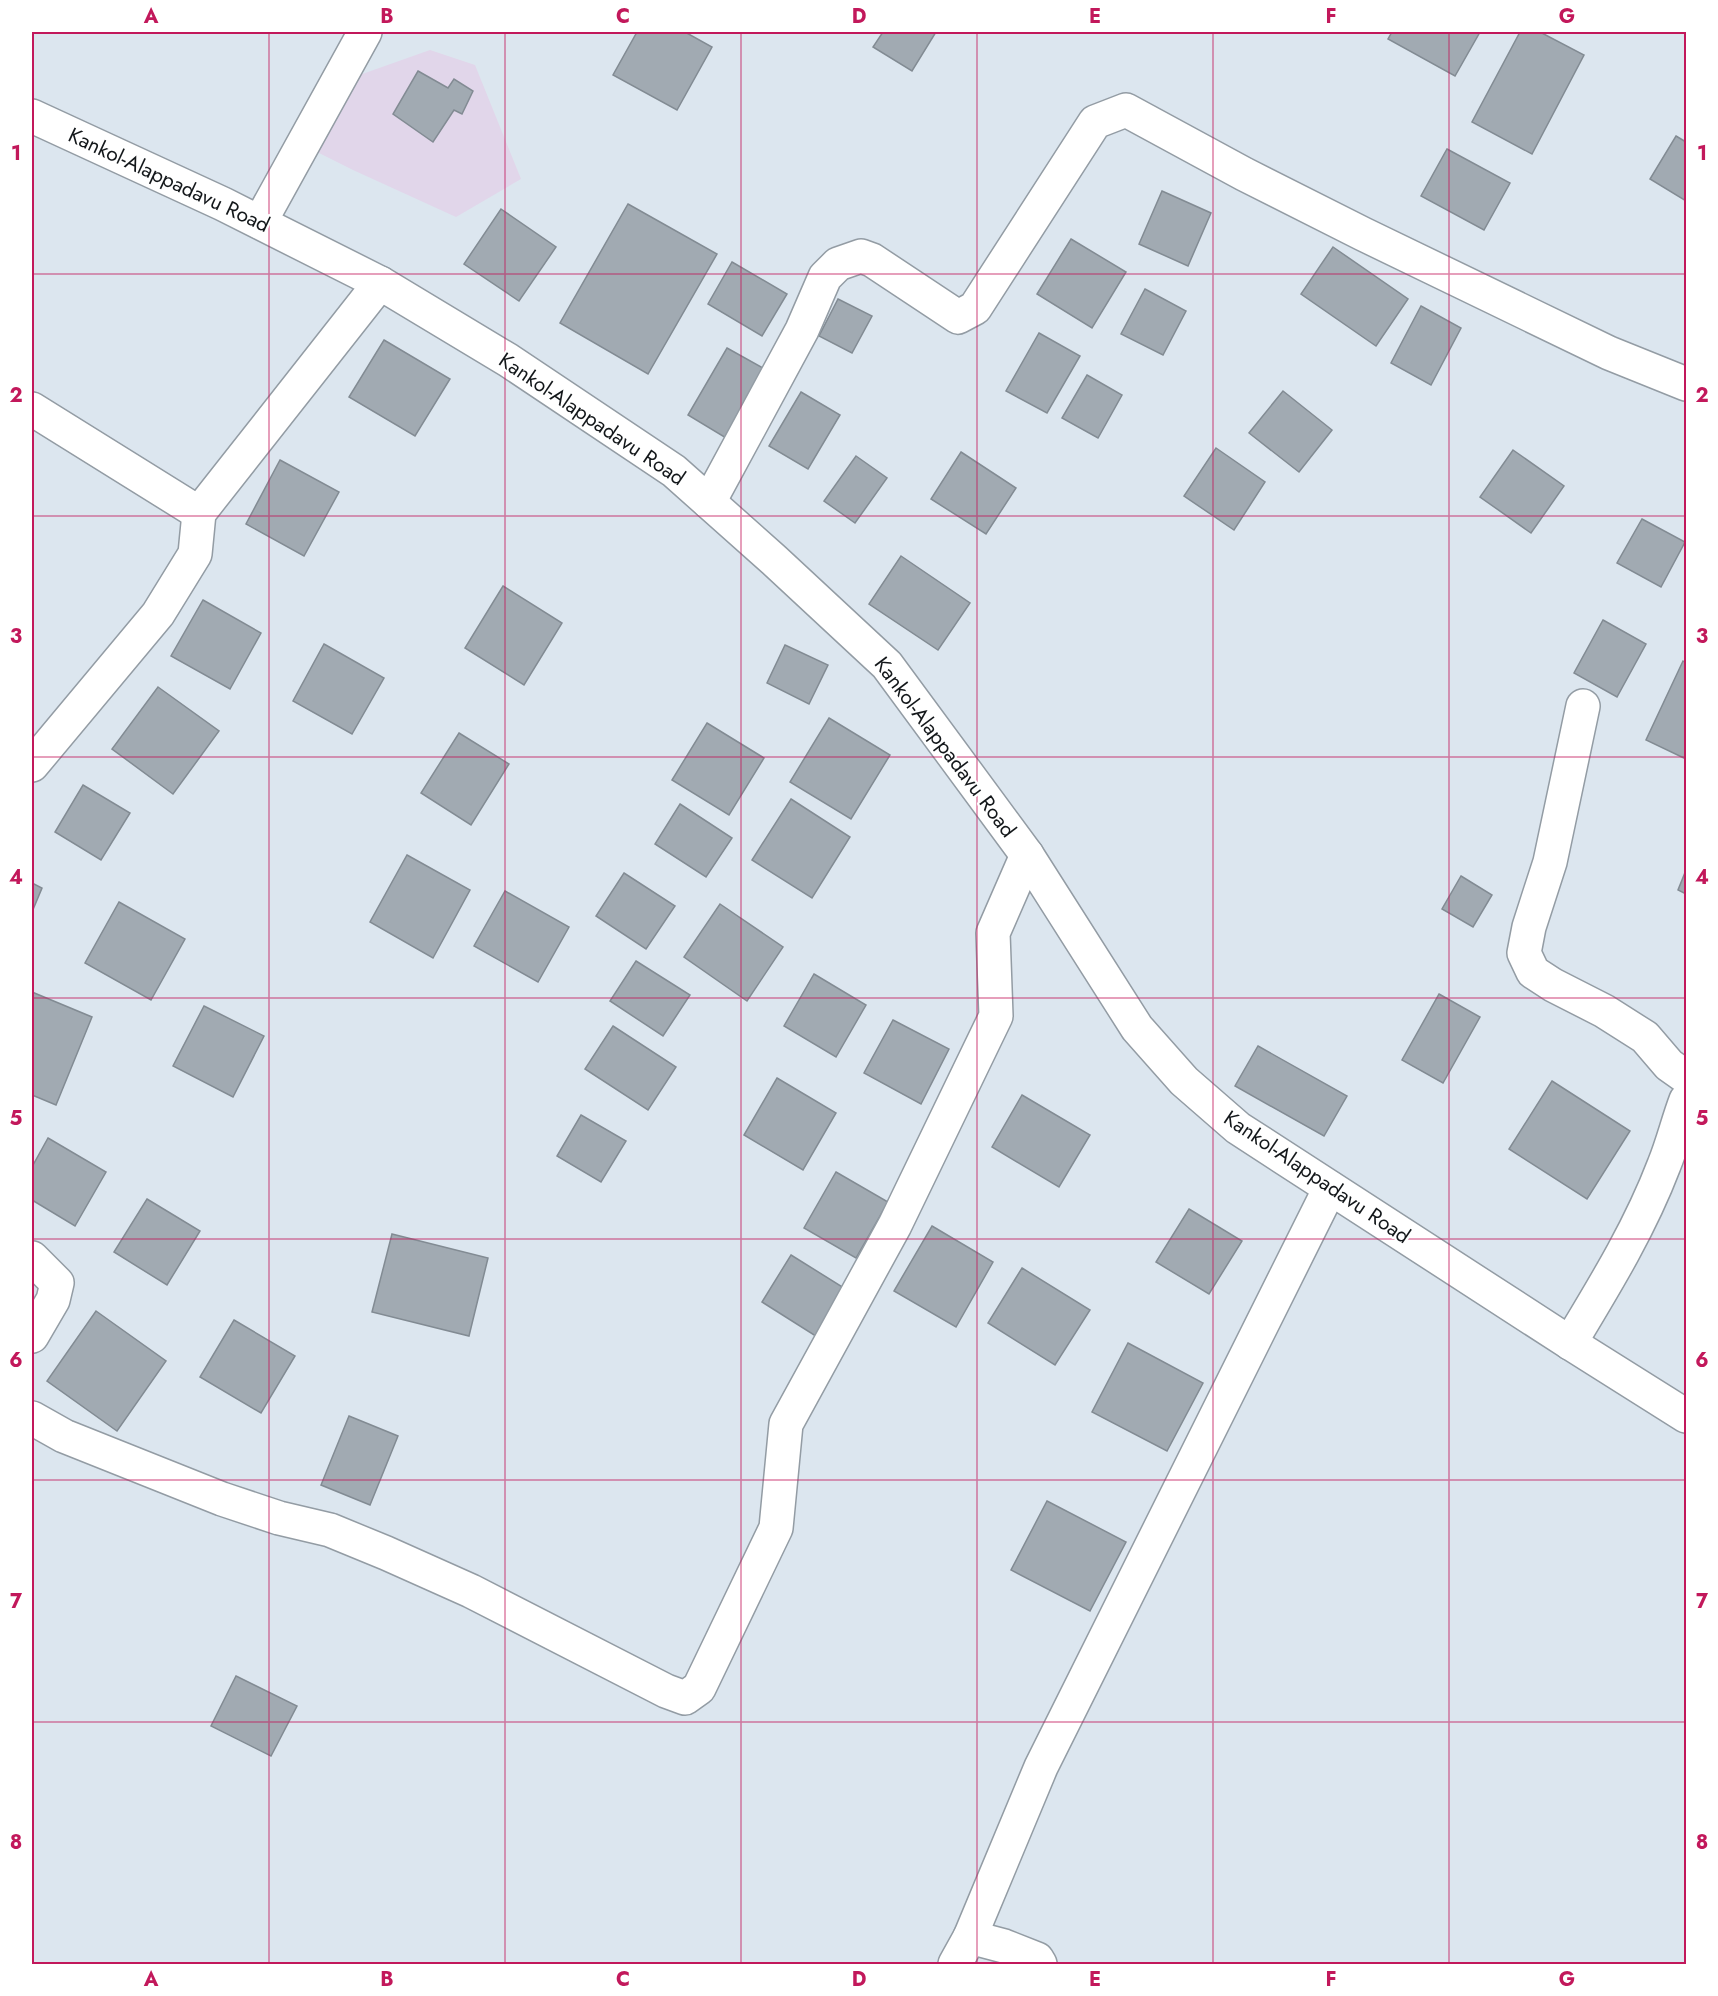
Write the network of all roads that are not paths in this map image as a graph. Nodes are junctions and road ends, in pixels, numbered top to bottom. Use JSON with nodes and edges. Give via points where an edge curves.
{"nodes":[{"id":1,"x":365,"y":32,"type":"edge"},
{"id":2,"x":32,"y":116,"type":"edge"},
{"id":3,"x":260,"y":222,"type":"junction"},
{"id":4,"x":380,"y":283,"type":"junction"},
{"id":5,"x":1686,"y":384,"type":"edge"},
{"id":6,"x":32,"y":409,"type":"edge"},
{"id":7,"x":709,"y":502,"type":"junction"},
{"id":8,"x":199,"y":513,"type":"junction"},
{"id":9,"x":1583,"y":706,"type":"dead end"},
{"id":10,"x":32,"y":765,"type":"edge"},
{"id":11,"x":1028,"y":855,"type":"junction"},
{"id":12,"x":1686,"y":1077,"type":"edge"},
{"id":13,"x":1686,"y":1100,"type":"edge"},
{"id":14,"x":1330,"y":1188,"type":"junction"},
{"id":15,"x":32,"y":1258,"type":"edge"},
{"id":16,"x":32,"y":1336,"type":"edge"},
{"id":17,"x":1570,"y":1343,"type":"junction"},
{"id":18,"x":1686,"y":1416,"type":"edge"},
{"id":19,"x":32,"y":1418,"type":"edge"},
{"id":20,"x":963,"y":1951,"type":"edge"},
{"id":21,"x":1040,"y":1965,"type":"edge"}],
"edges":[{"from":1,"to":3,"type":"street"},
{"from":2,"to":3,"type":"street","name":"Kankol-Alappadavu Road"},
{"from":3,"to":4,"type":"street","name":"Kankol-Alappadavu Road"},
{"from":4,"to":7,"type":"street","name":"Kankol-Alappadavu Road","via":[[624,436],[674,471]]},
{"from":4,"to":8,"type":"street"},
{"from":5,"to":7,"type":"street","via":[[1609,353],[1363,234],[1126,111],[1095,122],[975,308],[967,313],[958,317],[872,260],[861,256],[838,264],[825,277],[802,330]]},
{"from":6,"to":8,"type":"street"},
{"from":7,"to":11,"type":"street","name":"Kankol-Alappadavu Road","via":[[887,665]]},
{"from":8,"to":10,"type":"street","via":[[195,554],[158,614]]},
{"from":9,"to":12,"type":"street","via":[[1550,862],[1524,953],[1533,972],[1645,1038],[1669,1065]]},
{"from":11,"to":14,"type":"street","name":"Kankol-Alappadavu Road","via":[[1137,1028],[1184,1080],[1238,1128]]},
{"from":11,"to":19,"type":"street","via":[[993,933],[996,1016],[895,1225],[786,1424],[776,1528],[699,1688],[685,1698],[386,1553],[330,1530],[222,1498],[64,1436]]},
{"from":13,"to":17,"type":"street","via":[[1665,1164],[1622,1256]]},
{"from":14,"to":17,"type":"street","name":"Kankol-Alappadavu Road"},
{"from":14,"to":20,"type":"street","via":[[1041,1767]]},
{"from":15,"to":16,"type":"street","via":[[57,1283],[53,1300]]},
{"from":17,"to":18,"type":"street","name":"Kankol-Alappadavu Road"},
{"from":20,"to":21,"type":"street","via":[[1004,1946],[1037,1959]]}]}
